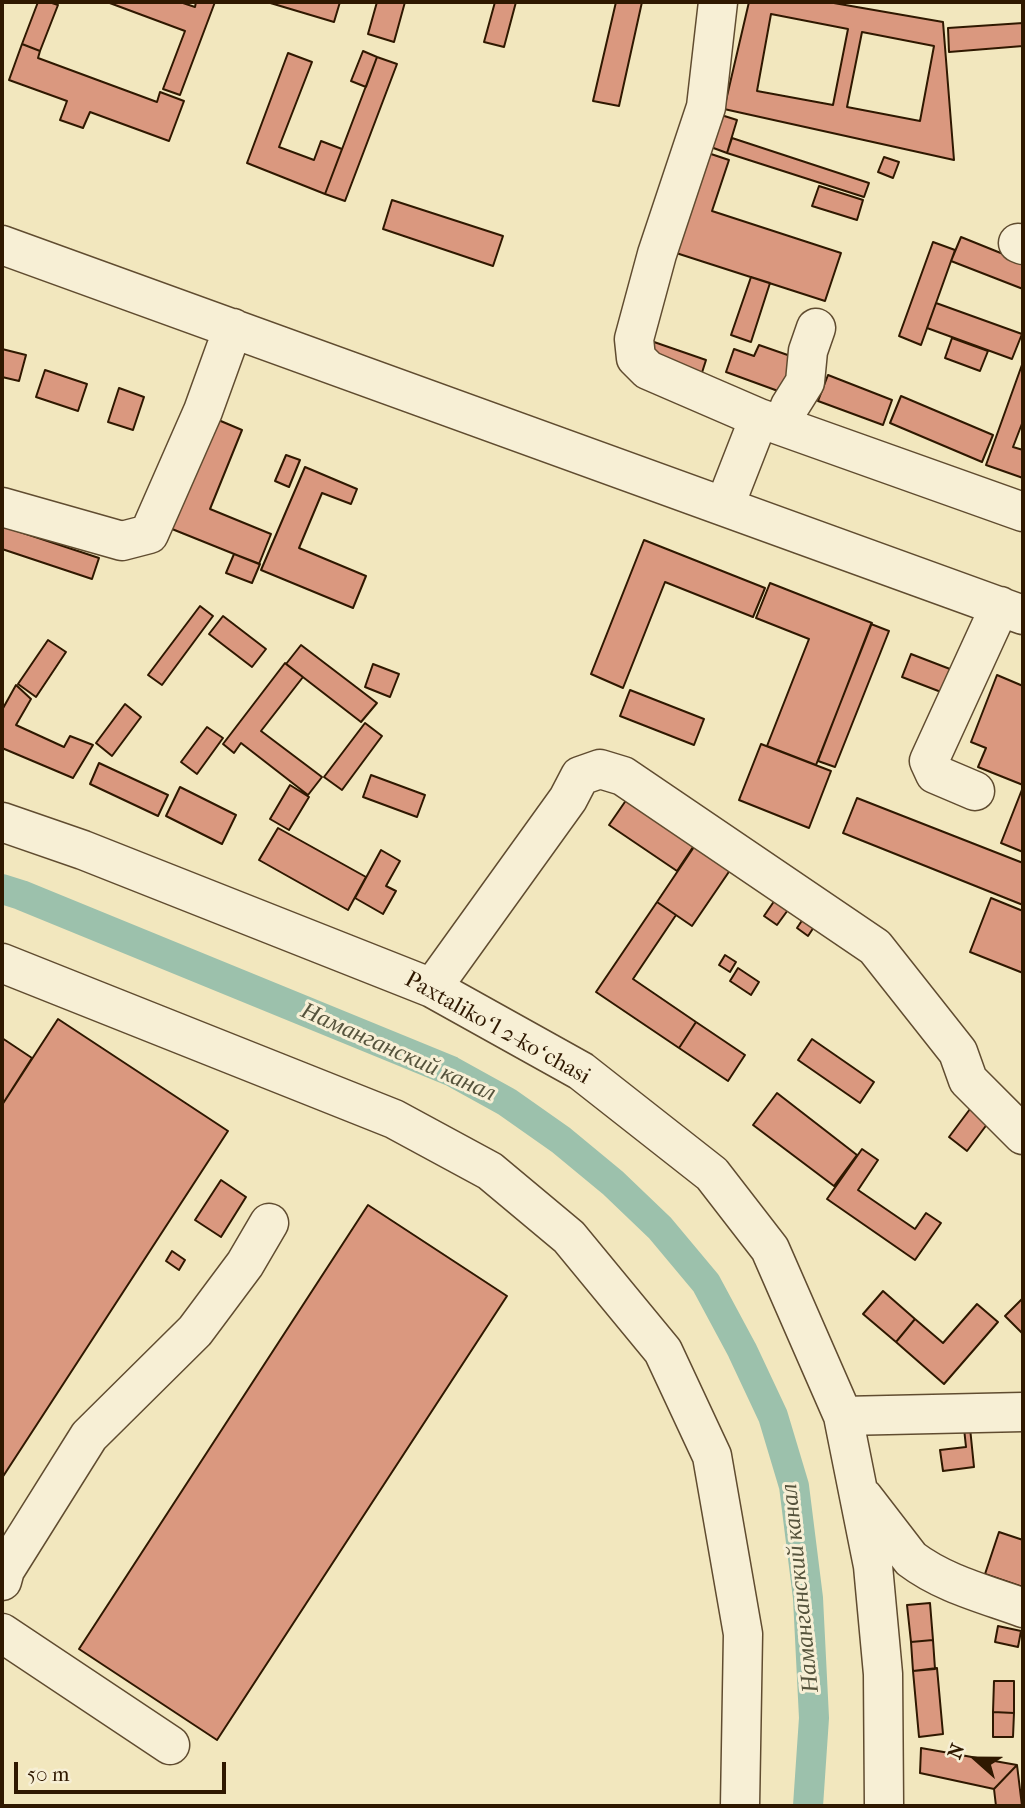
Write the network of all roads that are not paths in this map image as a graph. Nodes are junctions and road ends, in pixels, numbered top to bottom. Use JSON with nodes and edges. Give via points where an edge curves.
{"nodes":[{"id":1,"x":718,"y":2,"type":"edge"},
{"id":2,"x":2,"y":245,"type":"edge"},
{"id":3,"x":233,"y":328,"type":"junction"},
{"id":4,"x":816,"y":328,"type":"dead end"},
{"id":5,"x":771,"y":422,"type":"junction"},
{"id":6,"x":725,"y":505,"type":"junction"},
{"id":7,"x":2,"y":507,"type":"edge"},
{"id":8,"x":1023,"y":512,"type":"edge"},
{"id":9,"x":1015,"y":603,"type":"edge"},
{"id":10,"x":975,"y":791,"type":"dead end"},
{"id":11,"x":2,"y":822,"type":"edge"},
{"id":12,"x":2,"y":963,"type":"edge"},
{"id":13,"x":432,"y":988,"type":"junction"},
{"id":14,"x":1023,"y":1135,"type":"edge"},
{"id":15,"x":269,"y":1223,"type":"dead end"},
{"id":16,"x":1023,"y":1412,"type":"edge"},
{"id":17,"x":843,"y":1416,"type":"junction"},
{"id":18,"x":858,"y":1491,"type":"junction"},
{"id":19,"x":2,"y":1581,"type":"edge"},
{"id":20,"x":1023,"y":1608,"type":"edge"},
{"id":21,"x":2,"y":1633,"type":"edge"},
{"id":22,"x":170,"y":1745,"type":"dead end"},
{"id":23,"x":740,"y":1806,"type":"edge"},
{"id":24,"x":884,"y":1806,"type":"edge"}],
"edges":[{"from":1,"to":5,"type":"street","via":[[706,107],[657,254],[634,339],[636,358],[648,370]]},
{"from":2,"to":3,"type":"street"},
{"from":3,"to":6,"type":"street"},
{"from":3,"to":7,"type":"street","via":[[203,411],[149,534],[122,541]]},
{"from":4,"to":5,"type":"street","via":[[805,382]]},
{"from":5,"to":6,"type":"street"},
{"from":5,"to":8,"type":"street"},
{"from":6,"to":9,"type":"street"},
{"from":9,"to":10,"type":"street","via":[[929,761],[935,774]]},
{"from":11,"to":13,"type":"street","name":"Paxtalikoʻl 2-koʻchasi"},
{"from":12,"to":23,"type":"street","via":[[394,1119],[489,1171],[569,1237],[663,1351],[712,1456],[743,1634]]},
{"from":13,"to":14,"type":"street","via":[[580,776],[600,769],[623,776],[875,947],[958,1052],[968,1080]]},
{"from":13,"to":17,"type":"street","name":"Paxtalikoʻl 2-koʻchasi","via":[[581,1071],[712,1174],[770,1249]]},
{"from":15,"to":19,"type":"street","via":[[195,1331],[89,1436]]},
{"from":16,"to":17,"type":"street"},
{"from":17,"to":18,"type":"street","name":"Paxtalikoʻl 2-koʻchasi"},
{"from":18,"to":20,"type":"street","name":"Paxtalikoʻl 2-koʻchasi","via":[[920,1566],[944,1580]]},
{"from":18,"to":24,"type":"street","via":[[873,1566],[883,1674]]},
{"from":21,"to":22,"type":"street"}]}
